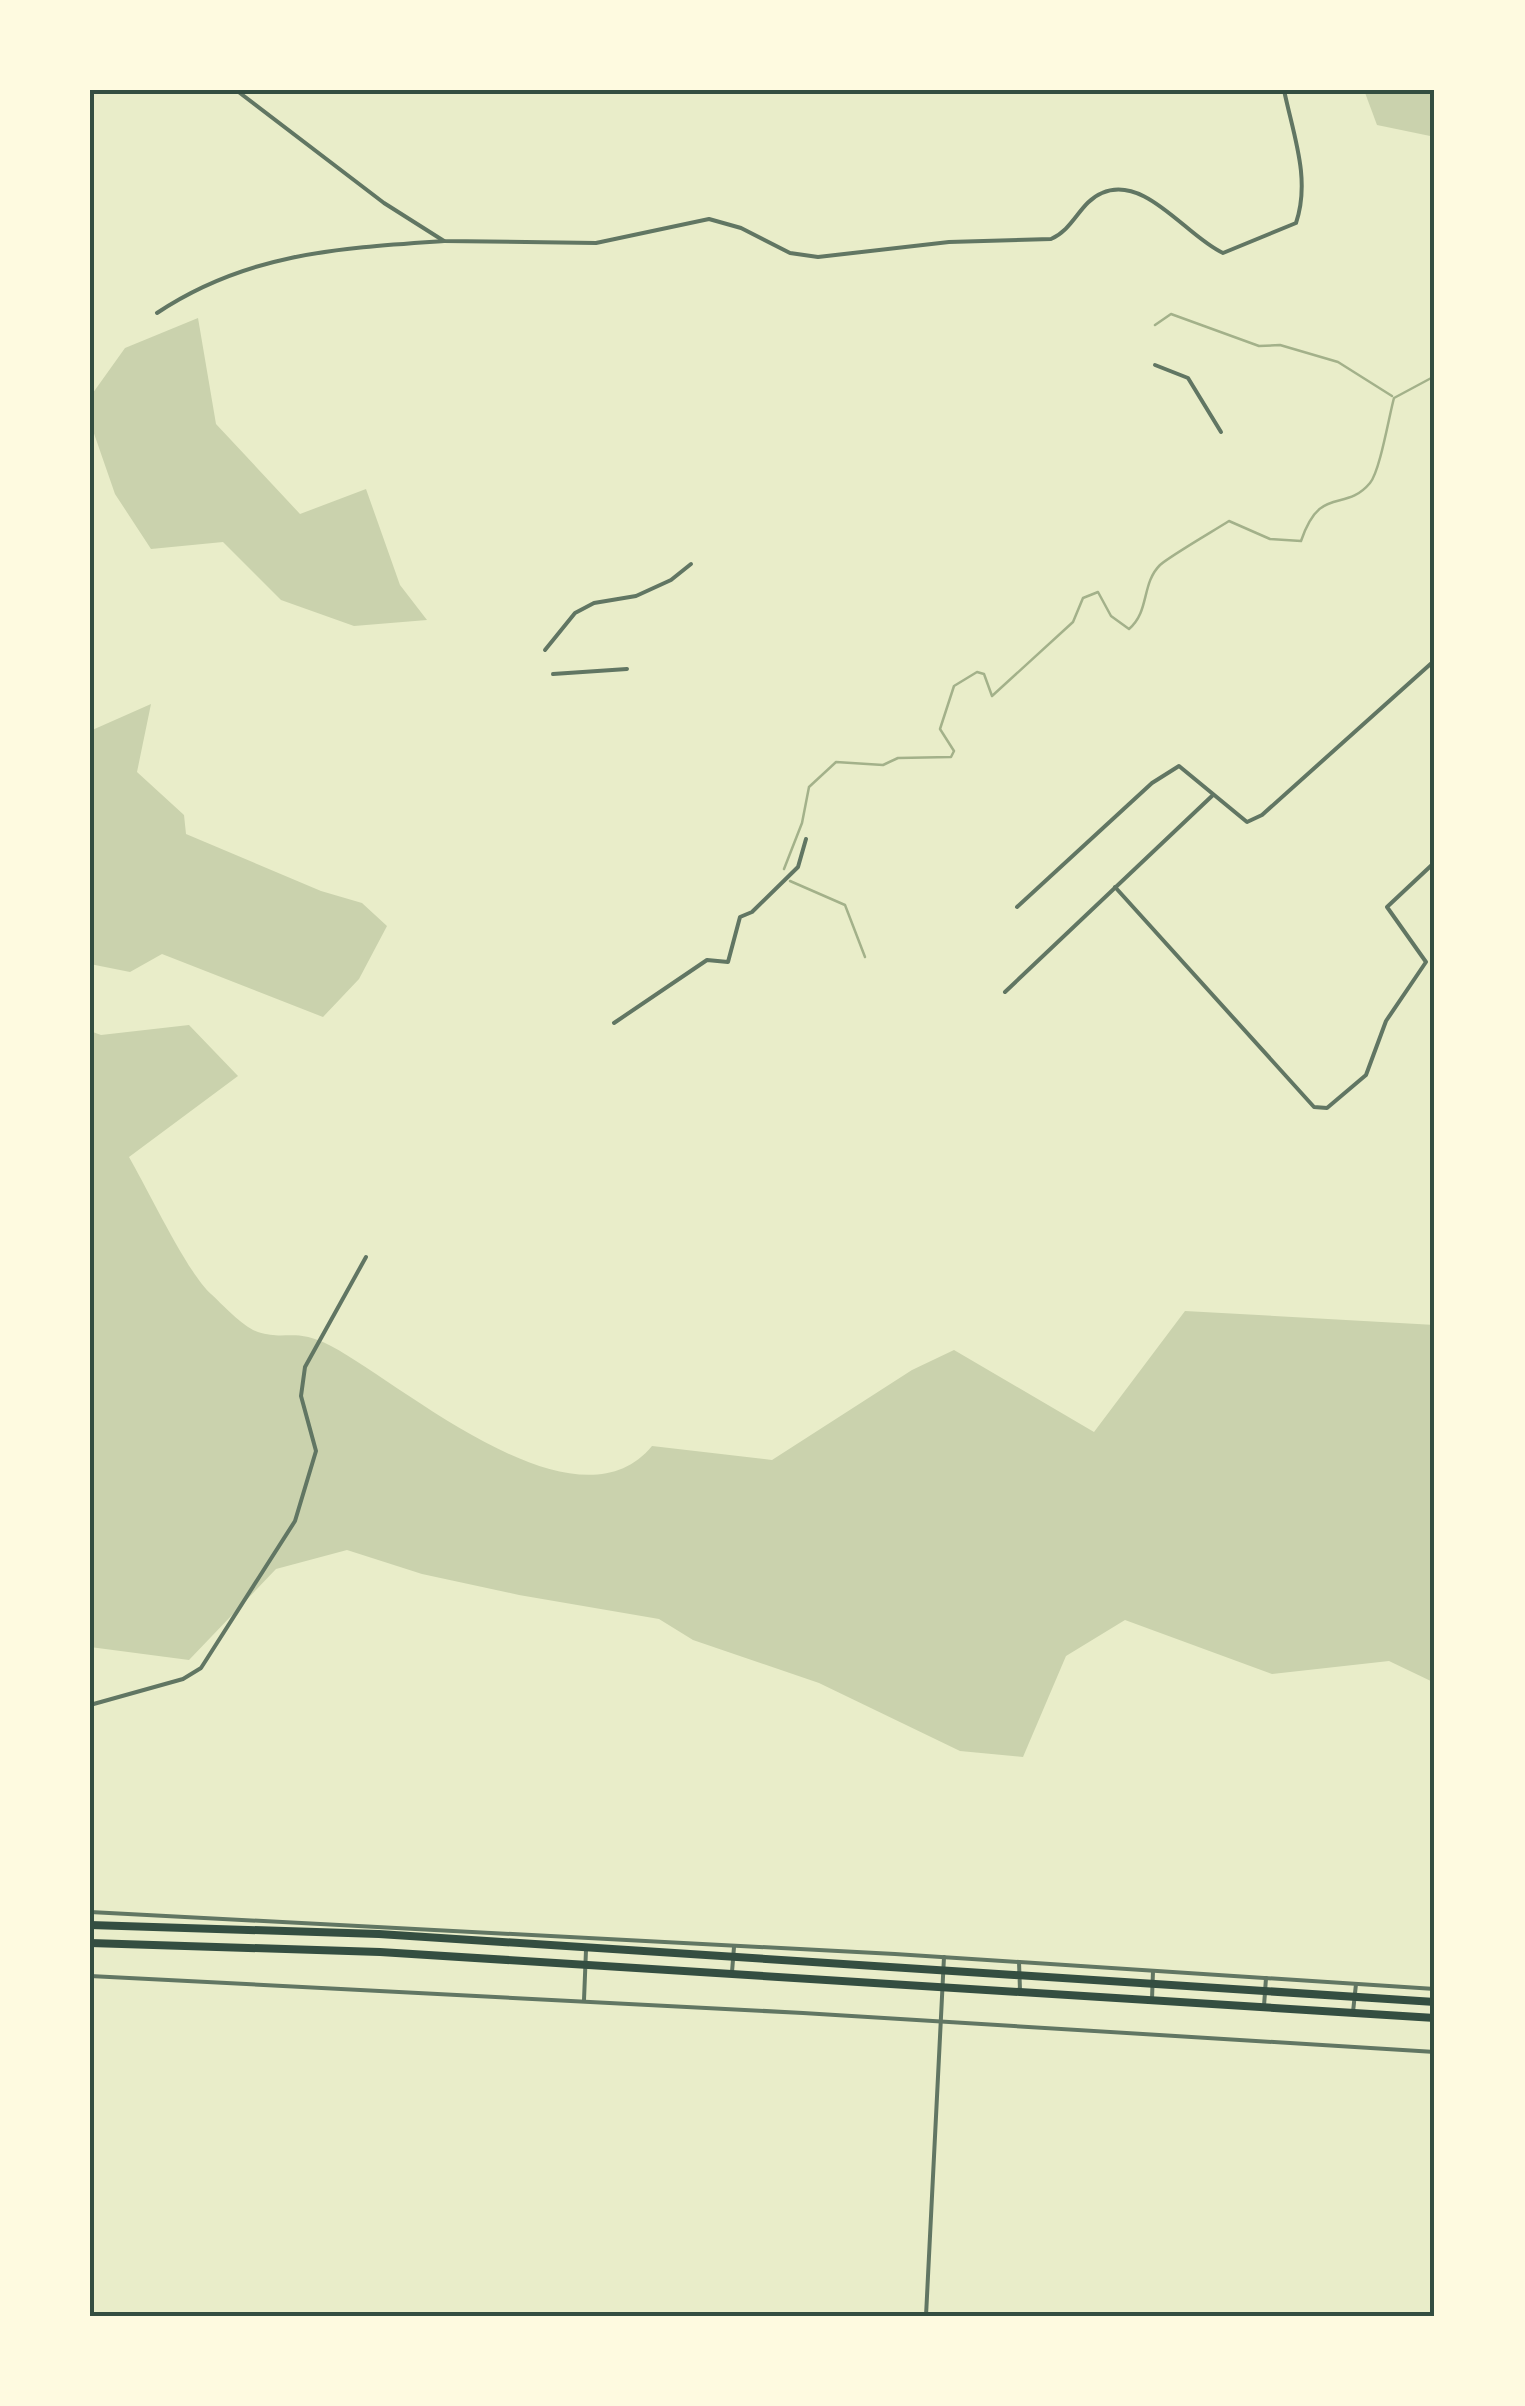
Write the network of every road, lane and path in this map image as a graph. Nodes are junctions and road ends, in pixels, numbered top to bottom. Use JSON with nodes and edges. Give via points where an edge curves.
{"nodes":[{"id":1,"x":236,"y":90,"type":"edge"},
{"id":2,"x":1284,"y":90,"type":"edge"},
{"id":3,"x":444,"y":241,"type":"junction"},
{"id":4,"x":157,"y":313,"type":"dead end"},
{"id":5,"x":1155,"y":366,"type":"dead end"},
{"id":6,"x":1220,"y":432,"type":"dead end"},
{"id":7,"x":691,"y":564,"type":"dead end"},
{"id":8,"x":545,"y":650,"type":"dead end"},
{"id":9,"x":1435,"y":660,"type":"edge"},
{"id":10,"x":627,"y":669,"type":"dead end"},
{"id":11,"x":553,"y":674,"type":"dead end"},
{"id":12,"x":1213,"y":795,"type":"junction"},
{"id":13,"x":806,"y":839,"type":"dead end"},
{"id":14,"x":1435,"y":862,"type":"edge"},
{"id":15,"x":1116,"y":887,"type":"junction"},
{"id":16,"x":1017,"y":907,"type":"dead end"},
{"id":17,"x":1005,"y":992,"type":"dead end"},
{"id":18,"x":614,"y":1023,"type":"dead end"},
{"id":19,"x":366,"y":1257,"type":"dead end"},
{"id":20,"x":90,"y":1705,"type":"edge"},
{"id":21,"x":90,"y":1912,"type":"edge"},
{"id":22,"x":90,"y":1925,"type":"edge"},
{"id":23,"x":587,"y":1942,"type":"junction"},
{"id":24,"x":90,"y":1944,"type":"edge"},
{"id":25,"x":733,"y":1950,"type":"junction"},
{"id":26,"x":944,"y":1957,"type":"junction"},
{"id":27,"x":1019,"y":1962,"type":"junction"},
{"id":28,"x":586,"y":1964,"type":"junction"},
{"id":29,"x":944,"y":1968,"type":"junction"},
{"id":30,"x":1153,"y":1970,"type":"junction"},
{"id":31,"x":732,"y":1972,"type":"junction"},
{"id":32,"x":1020,"y":1973,"type":"junction"},
{"id":33,"x":90,"y":1976,"type":"edge"},
{"id":34,"x":1266,"y":1978,"type":"junction"},
{"id":35,"x":1152,"y":1982,"type":"junction"},
{"id":36,"x":944,"y":1984,"type":"junction"},
{"id":37,"x":1356,"y":1984,"type":"junction"},
{"id":38,"x":1435,"y":1989,"type":"edge"},
{"id":39,"x":1020,"y":1990,"type":"junction"},
{"id":40,"x":1265,"y":1990,"type":"junction"},
{"id":41,"x":1354,"y":1996,"type":"junction"},
{"id":42,"x":1152,"y":1998,"type":"junction"},
{"id":43,"x":584,"y":2000,"type":"junction"},
{"id":44,"x":1435,"y":2002,"type":"edge"},
{"id":45,"x":1264,"y":2006,"type":"junction"},
{"id":46,"x":1353,"y":2012,"type":"junction"},
{"id":47,"x":1435,"y":2018,"type":"edge"},
{"id":48,"x":943,"y":2022,"type":"junction"},
{"id":49,"x":1435,"y":2052,"type":"edge"},
{"id":50,"x":926,"y":2316,"type":"edge"}],
"edges":[{"from":1,"to":3,"type":"street"},
{"from":2,"to":3,"type":"street","via":[[1304,184],[1296,223],[1222,252],[1163,208],[1120,189],[1098,194],[1066,232],[1051,239],[962,241],[818,258],[709,219],[596,242]]},
{"from":3,"to":4,"type":"street","via":[[295,254],[204,285]]},
{"from":5,"to":6,"type":"street","via":[[1188,378]]},
{"from":7,"to":8,"type":"street","via":[[636,596],[576,613]]},
{"from":9,"to":12,"type":"street","via":[[1262,816],[1247,822]]},
{"from":10,"to":11,"type":"street"},
{"from":12,"to":15,"type":"street"},
{"from":12,"to":16,"type":"street","via":[[1179,766]]},
{"from":13,"to":18,"type":"street","via":[[798,867],[740,917],[728,962],[707,960]]},
{"from":14,"to":15,"type":"street","via":[[1387,907],[1426,962],[1386,1021],[1366,1075],[1328,1108],[1314,1107],[1244,1035]]},
{"from":15,"to":17,"type":"street"},
{"from":19,"to":20,"type":"street","via":[[305,1367],[301,1396],[316,1451],[295,1521],[201,1668],[183,1680]]},
{"from":21,"to":23,"type":"street"},
{"from":22,"to":23,"type":"main road"},
{"from":23,"to":25,"type":"main road"},
{"from":23,"to":28,"type":"street"},
{"from":24,"to":28,"type":"main road"},
{"from":25,"to":26,"type":"street"},
{"from":25,"to":29,"type":"main road"},
{"from":25,"to":31,"type":"street"},
{"from":26,"to":27,"type":"street"},
{"from":26,"to":29,"type":"street"},
{"from":27,"to":30,"type":"street"},
{"from":27,"to":32,"type":"street"},
{"from":28,"to":31,"type":"main road"},
{"from":28,"to":43,"type":"street"},
{"from":29,"to":32,"type":"main road"},
{"from":29,"to":36,"type":"street"},
{"from":30,"to":34,"type":"street"},
{"from":30,"to":35,"type":"street"},
{"from":31,"to":36,"type":"main road"},
{"from":32,"to":35,"type":"main road"},
{"from":32,"to":39,"type":"street"},
{"from":33,"to":43,"type":"street"},
{"from":34,"to":37,"type":"street"},
{"from":34,"to":40,"type":"street"},
{"from":35,"to":40,"type":"main road"},
{"from":35,"to":42,"type":"street"},
{"from":36,"to":39,"type":"main road"},
{"from":36,"to":48,"type":"street"},
{"from":37,"to":38,"type":"street"},
{"from":37,"to":41,"type":"street"},
{"from":39,"to":42,"type":"main road"},
{"from":40,"to":41,"type":"main road"},
{"from":40,"to":45,"type":"street"},
{"from":41,"to":44,"type":"main road"},
{"from":41,"to":46,"type":"street"},
{"from":42,"to":45,"type":"main road"},
{"from":43,"to":48,"type":"street"},
{"from":45,"to":46,"type":"main road"},
{"from":46,"to":47,"type":"main road"},
{"from":48,"to":49,"type":"street"},
{"from":48,"to":50,"type":"street"}]}
